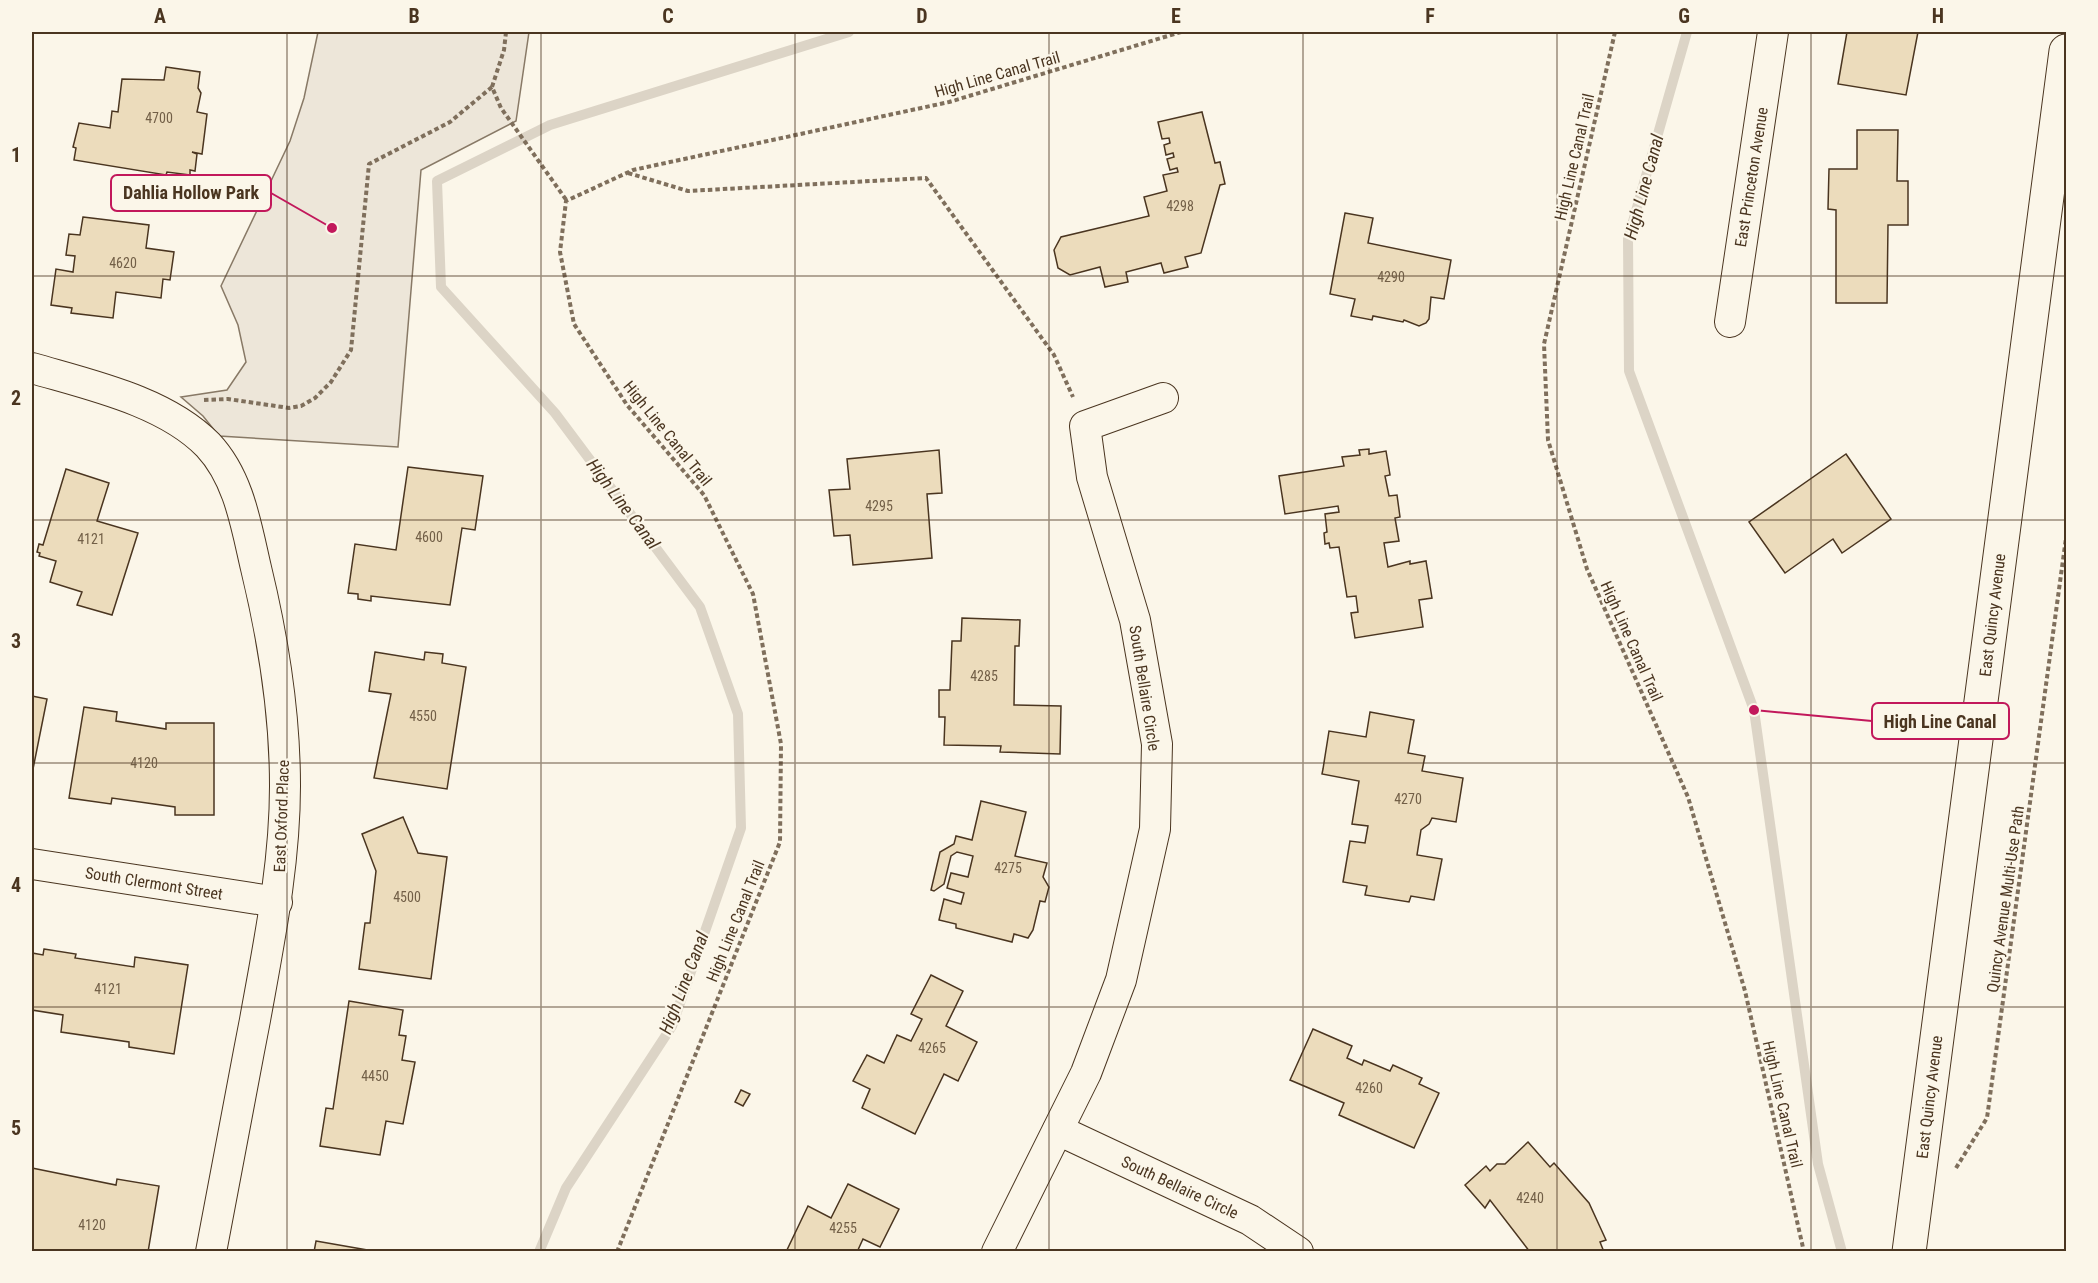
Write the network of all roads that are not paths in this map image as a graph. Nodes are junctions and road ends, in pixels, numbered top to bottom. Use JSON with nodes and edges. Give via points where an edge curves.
{"nodes":[{"id":1,"x":1773,"y":32,"type":"edge"},
{"id":2,"x":2067,"y":51,"type":"edge"},
{"id":3,"x":1730,"y":322,"type":"dead end"},
{"id":4,"x":32,"y":368,"type":"edge"},
{"id":5,"x":1163,"y":398,"type":"dead end"},
{"id":6,"x":32,"y":864,"type":"edge"},
{"id":7,"x":277,"y":902,"type":"junction"},
{"id":8,"x":1058,"y":1130,"type":"junction"},
{"id":9,"x":211,"y":1251,"type":"edge"},
{"id":10,"x":997,"y":1251,"type":"edge"},
{"id":11,"x":1298,"y":1251,"type":"edge"},
{"id":12,"x":1909,"y":1251,"type":"edge"}],
"edges":[{"from":1,"to":3,"type":"street","name":"East Princeton Avenue"},
{"from":2,"to":12,"type":"street","name":"East Quincy Avenue"},
{"from":4,"to":7,"type":"street","name":"East Oxford Place","via":[[161,410],[208,445],[230,477],[240,501],[267,612],[281,721],[285,787]]},
{"from":5,"to":8,"type":"street","name":"South Bellaire Circle","via":[[1086,426],[1092,477],[1135,621],[1155,733],[1155,829],[1121,980],[1086,1073]]},
{"from":6,"to":7,"type":"street","name":"South Clermont Street"},
{"from":7,"to":9,"type":"street","name":"East Oxford Place"},
{"from":8,"to":10,"type":"street","name":"South Bellaire Circle"},
{"from":8,"to":11,"type":"street","name":"South Bellaire Circle","via":[[1250,1221]]}]}
